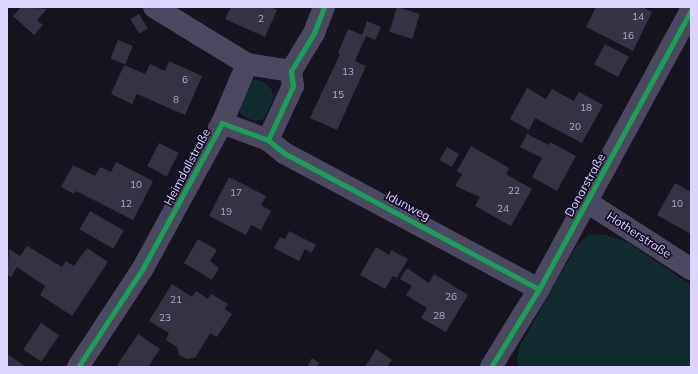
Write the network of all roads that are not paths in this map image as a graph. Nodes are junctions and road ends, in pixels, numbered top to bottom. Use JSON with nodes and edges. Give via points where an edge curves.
{"nodes":[{"id":1,"x":154,"y":7,"type":"edge"},
{"id":2,"x":324,"y":7,"type":"edge"},
{"id":3,"x":691,"y":10,"type":"edge"},
{"id":4,"x":247,"y":64,"type":"junction"},
{"id":5,"x":291,"y":71,"type":"junction"},
{"id":6,"x":222,"y":123,"type":"junction"},
{"id":7,"x":268,"y":140,"type":"junction"},
{"id":8,"x":587,"y":202,"type":"junction"},
{"id":9,"x":691,"y":269,"type":"edge"},
{"id":10,"x":539,"y":289,"type":"junction"},
{"id":11,"x":78,"y":367,"type":"edge"},
{"id":12,"x":491,"y":367,"type":"edge"}],
"edges":[{"from":1,"to":4,"type":"street"},
{"from":2,"to":5,"type":"street","via":[[314,33]]},
{"from":3,"to":8,"type":"street","name":"Donarstraße"},
{"from":4,"to":5,"type":"street"},
{"from":4,"to":6,"type":"street","name":"Heimdallstraße"},
{"from":5,"to":7,"type":"street","via":[[293,86]]},
{"from":6,"to":7,"type":"street","name":"Heimdallstraße"},
{"from":6,"to":11,"type":"street","name":"Heimdallstraße","via":[[143,268]]},
{"from":7,"to":10,"type":"street","name":"Idunweg","via":[[284,153]]},
{"from":8,"to":9,"type":"street","name":"Hotherstraße"},
{"from":8,"to":10,"type":"street","name":"Donarstraße"},
{"from":10,"to":12,"type":"street","name":"Donarstraße"}]}
